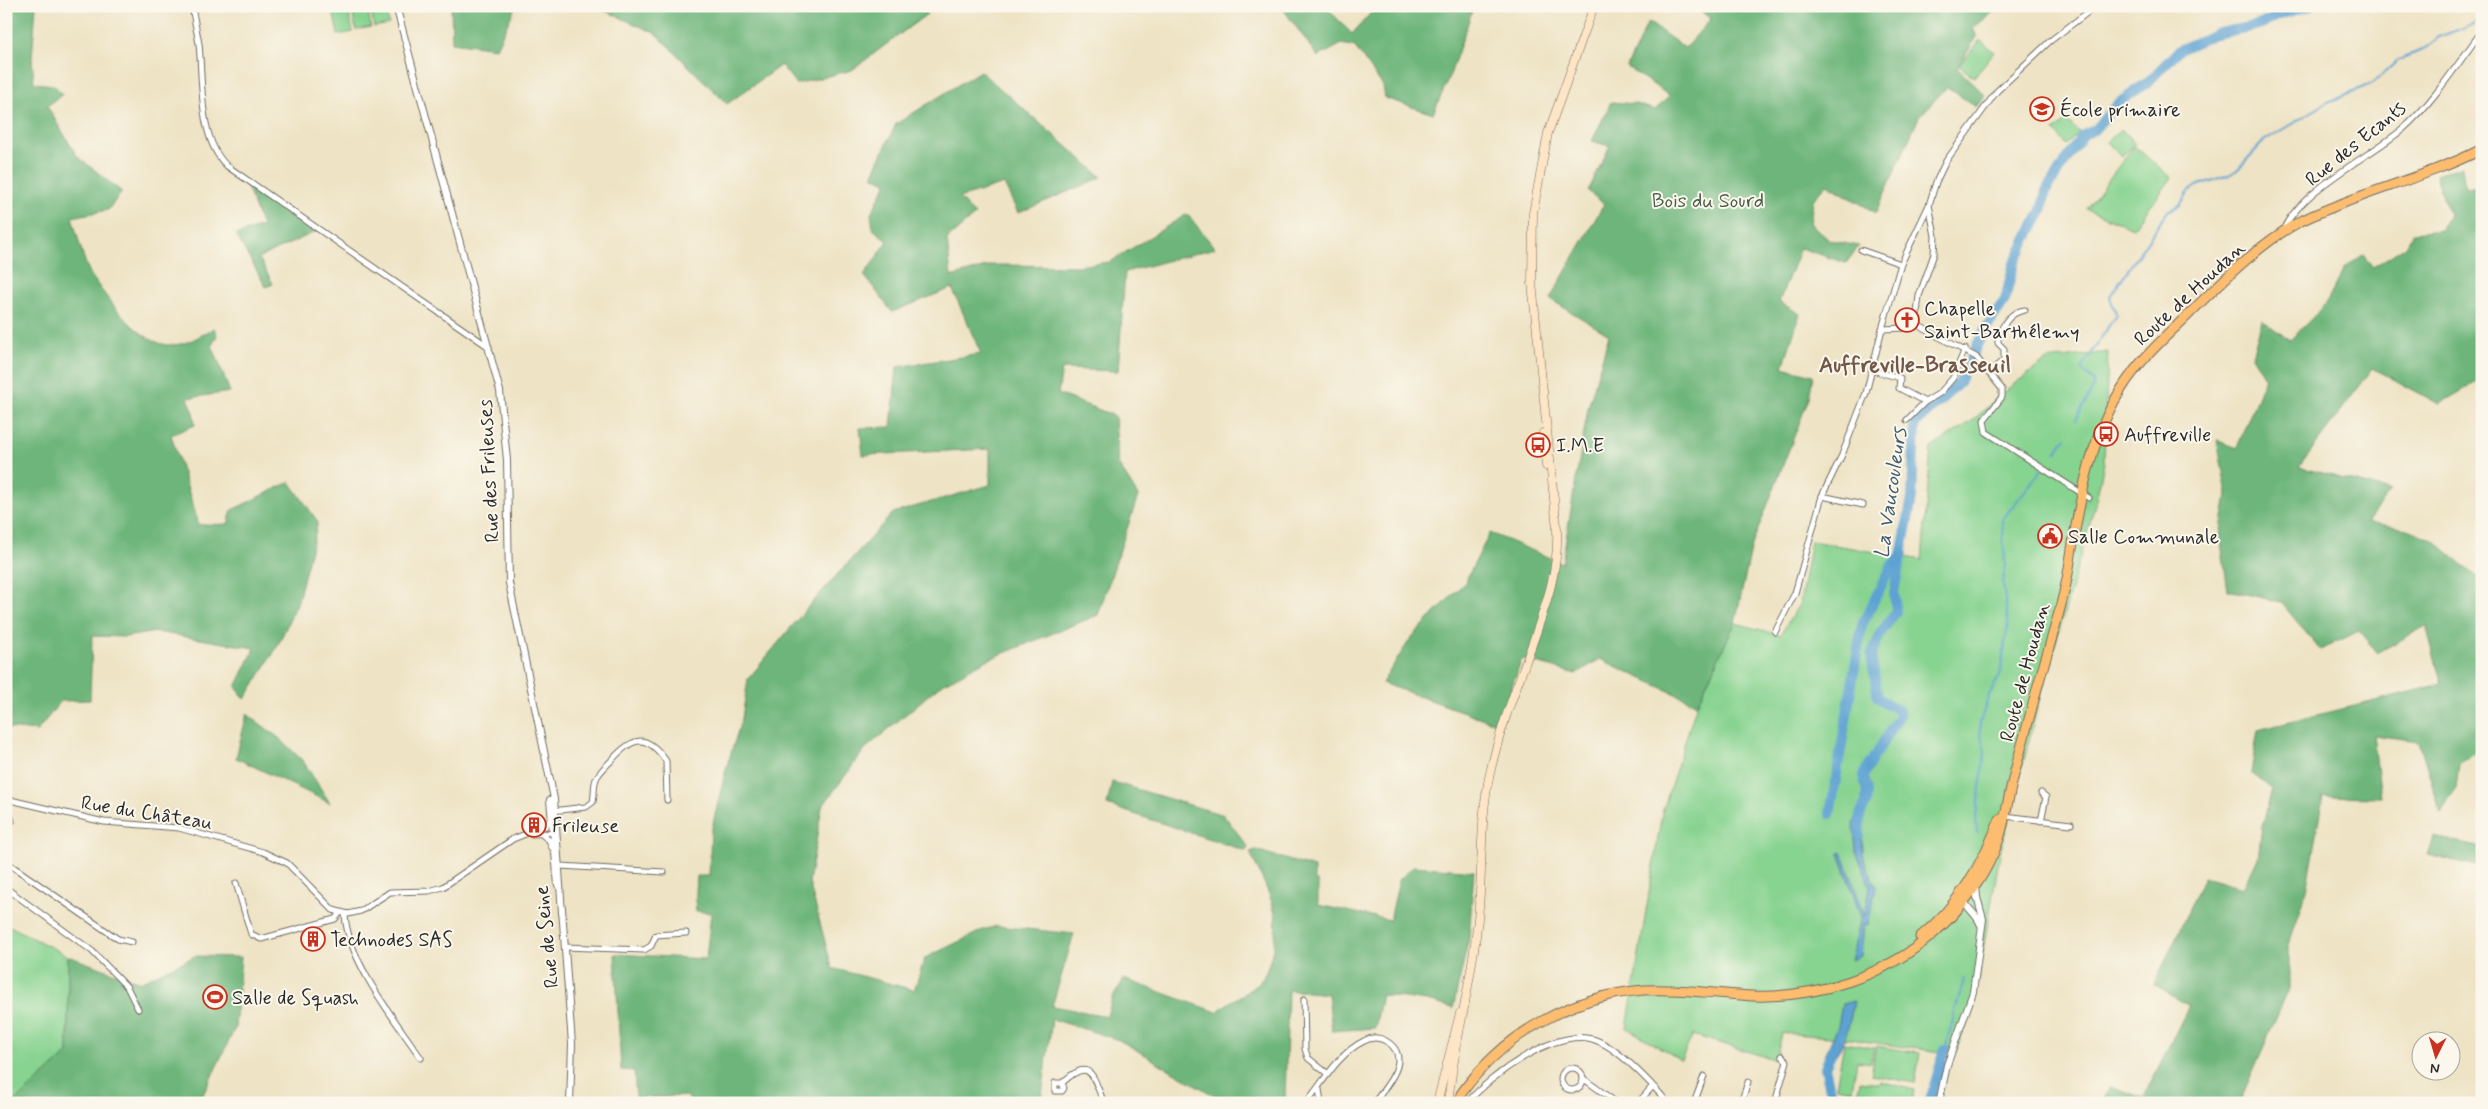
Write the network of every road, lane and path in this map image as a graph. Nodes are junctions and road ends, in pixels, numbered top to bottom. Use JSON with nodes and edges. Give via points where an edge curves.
{"nodes":[{"id":1,"x":192,"y":6,"type":"edge"},
{"id":2,"x":396,"y":6,"type":"edge"},
{"id":3,"x":1594,"y":6,"type":"edge"},
{"id":4,"x":2096,"y":6,"type":"edge"},
{"id":5,"x":2482,"y":31,"type":"edge"},
{"id":6,"x":2482,"y":150,"type":"edge"},
{"id":7,"x":1929,"y":205,"type":"junction"},
{"id":8,"x":2286,"y":231,"type":"junction"},
{"id":9,"x":1861,"y":250,"type":"dead end"},
{"id":10,"x":1902,"y":264,"type":"junction"},
{"id":11,"x":2025,"y":310,"type":"dead end"},
{"id":12,"x":1916,"y":322,"type":"junction"},
{"id":13,"x":1882,"y":329,"type":"junction"},
{"id":14,"x":489,"y":348,"type":"junction"},
{"id":15,"x":1966,"y":350,"type":"junction"},
{"id":16,"x":1872,"y":370,"type":"junction"},
{"id":17,"x":1988,"y":373,"type":"junction"},
{"id":18,"x":1925,"y":402,"type":"junction"},
{"id":19,"x":1908,"y":420,"type":"dead end"},
{"id":20,"x":1822,"y":496,"type":"junction"},
{"id":21,"x":2086,"y":497,"type":"junction"},
{"id":22,"x":1863,"y":506,"type":"dead end"},
{"id":23,"x":1775,"y":632,"type":"dead end"},
{"id":24,"x":2041,"y":793,"type":"dead end"},
{"id":25,"x":6,"y":799,"type":"edge"},
{"id":26,"x":668,"y":800,"type":"dead end"},
{"id":27,"x":6,"y":813,"type":"edge"},
{"id":28,"x":553,"y":813,"type":"junction"},
{"id":29,"x":2003,"y":816,"type":"junction"},
{"id":30,"x":2041,"y":821,"type":"junction"},
{"id":31,"x":12,"y":822,"type":"dead end"},
{"id":32,"x":2071,"y":824,"type":"dead end"},
{"id":33,"x":555,"y":830,"type":"junction"},
{"id":34,"x":540,"y":831,"type":"junction"},
{"id":35,"x":1995,"y":839,"type":"junction"},
{"id":36,"x":554,"y":856,"type":"junction"},
{"id":37,"x":6,"y":862,"type":"edge"},
{"id":38,"x":560,"y":866,"type":"junction"},
{"id":39,"x":664,"y":872,"type":"dead end"},
{"id":40,"x":236,"y":882,"type":"dead end"},
{"id":41,"x":1977,"y":883,"type":"junction"},
{"id":42,"x":6,"y":888,"type":"edge"},
{"id":43,"x":1964,"y":898,"type":"junction"},
{"id":44,"x":1978,"y":904,"type":"junction"},
{"id":45,"x":1972,"y":912,"type":"junction"},
{"id":46,"x":562,"y":913,"type":"junction"},
{"id":47,"x":1954,"y":913,"type":"junction"},
{"id":48,"x":342,"y":914,"type":"junction"},
{"id":49,"x":1982,"y":930,"type":"junction"},
{"id":50,"x":686,"y":933,"type":"dead end"},
{"id":51,"x":132,"y":942,"type":"dead end"},
{"id":52,"x":565,"y":947,"type":"junction"},
{"id":53,"x":1887,"y":964,"type":"junction"},
{"id":54,"x":1467,"y":992,"type":"junction"},
{"id":55,"x":1304,"y":999,"type":"dead end"},
{"id":56,"x":138,"y":1009,"type":"dead end"},
{"id":57,"x":1782,"y":1056,"type":"dead end"},
{"id":58,"x":421,"y":1058,"type":"dead end"},
{"id":59,"x":1328,"y":1074,"type":"junction"},
{"id":60,"x":1704,"y":1076,"type":"dead end"},
{"id":61,"x":1584,"y":1079,"type":"junction"},
{"id":62,"x":1748,"y":1082,"type":"dead end"},
{"id":63,"x":1062,"y":1083,"type":"dead end"},
{"id":64,"x":1652,"y":1087,"type":"junction"},
{"id":65,"x":1319,"y":1090,"type":"junction"},
{"id":66,"x":1448,"y":1099,"type":"edge"},
{"id":67,"x":1465,"y":1101,"type":"edge"},
{"id":68,"x":570,"y":1103,"type":"edge"},
{"id":69,"x":1104,"y":1103,"type":"edge"},
{"id":70,"x":1306,"y":1103,"type":"edge"},
{"id":71,"x":1322,"y":1103,"type":"edge"},
{"id":72,"x":1374,"y":1103,"type":"edge"},
{"id":73,"x":1436,"y":1103,"type":"edge"},
{"id":74,"x":1455,"y":1103,"type":"edge"},
{"id":75,"x":1617,"y":1103,"type":"edge"},
{"id":76,"x":1638,"y":1103,"type":"edge"},
{"id":77,"x":1668,"y":1103,"type":"edge"},
{"id":78,"x":1694,"y":1103,"type":"edge"},
{"id":79,"x":1741,"y":1103,"type":"edge"},
{"id":80,"x":1775,"y":1103,"type":"edge"},
{"id":81,"x":1939,"y":1103,"type":"edge"}],
"edges":[{"from":1,"to":14,"type":"street","via":[[205,113],[214,148],[223,162]]},
{"from":2,"to":14,"type":"street","name":"Rue des Frileuses"},
{"from":3,"to":54,"type":"main road","via":[[1551,121],[1533,213],[1531,256],[1556,563],[1549,596],[1490,769],[1482,824],[1478,924]]},
{"from":4,"to":7,"type":"street","via":[[2050,40],[1997,91],[1953,149],[1936,182]]},
{"from":5,"to":8,"type":"street","name":"Rue des Ecants","via":[[2404,128],[2332,178],[2289,221],[2284,228]]},
{"from":6,"to":8,"type":"main road","name":"Route de Houdan","via":[[2441,169],[2372,191],[2299,222]]},
{"from":7,"to":10,"type":"street"},
{"from":7,"to":12,"type":"street","via":[[1935,236],[1934,254],[1919,296]]},
{"from":8,"to":21,"type":"main road","name":"Route de Houdan","via":[[2230,273],[2141,362],[2114,401],[2097,444]]},
{"from":9,"to":10,"type":"street"},
{"from":10,"to":13,"type":"street"},
{"from":11,"to":17,"type":"street","via":[[2008,317],[1998,339],[2004,349],[2004,360]]},
{"from":12,"to":13,"type":"street","via":[[1906,328]]},
{"from":12,"to":15,"type":"street"},
{"from":13,"to":16,"type":"street"},
{"from":14,"to":28,"type":"street","name":"Rue des Frileuses","via":[[504,411],[509,583]]},
{"from":15,"to":17,"type":"street","via":[[1976,356]]},
{"from":15,"to":18,"type":"street","via":[[1953,378],[1940,394]]},
{"from":16,"to":18,"type":"street","via":[[1900,378],[1899,388]]},
{"from":16,"to":20,"type":"street","via":[[1842,455]]},
{"from":17,"to":21,"type":"street","via":[[2003,393],[1984,420],[1986,432]]},
{"from":18,"to":19,"type":"street"},
{"from":20,"to":22,"type":"street"},
{"from":20,"to":23,"type":"street","via":[[1795,593]]},
{"from":21,"to":29,"type":"main road","name":"Route de Houdan","via":[[2082,532],[2068,572]]},
{"from":24,"to":30,"type":"street","via":[[2046,798]]},
{"from":25,"to":48,"type":"street","name":"Rue du Château","via":[[104,822],[179,828],[245,846],[287,863],[333,910]]},
{"from":26,"to":28,"type":"street","via":[[666,761],[650,745],[635,741],[626,744],[597,777],[593,802],[586,807]]},
{"from":27,"to":31,"type":"street"},
{"from":28,"to":33,"type":"street","name":"Rue des Frileuses"},
{"from":28,"to":34,"type":"street"},
{"from":29,"to":30,"type":"street"},
{"from":29,"to":35,"type":"main road","name":"Route de Houdan"},
{"from":30,"to":32,"type":"street"},
{"from":33,"to":34,"type":"street"},
{"from":33,"to":36,"type":"street","name":"Rue de Seine"},
{"from":33,"to":38,"type":"street","name":"Rue des Frileuses"},
{"from":34,"to":36,"type":"street","via":[[549,840]]},
{"from":34,"to":48,"type":"street","via":[[508,842],[443,887],[429,891],[390,892],[361,912]]},
{"from":35,"to":41,"type":"main road","name":"Route de Houdan"},
{"from":35,"to":43,"type":"main road","name":"Route de Houdan"},
{"from":36,"to":46,"type":"street","name":"Rue de Seine"},
{"from":37,"to":51,"type":"street","via":[[118,939]]},
{"from":38,"to":39,"type":"street"},
{"from":38,"to":46,"type":"street","name":"Rue des Frileuses"},
{"from":40,"to":48,"type":"street","via":[[252,934],[261,939],[335,919]]},
{"from":41,"to":43,"type":"main road","name":"Route de Houdan"},
{"from":41,"to":44,"type":"street","name":"Route de Houdan"},
{"from":42,"to":56,"type":"street","via":[[92,952],[127,987]]},
{"from":43,"to":44,"type":"street"},
{"from":43,"to":45,"type":"street"},
{"from":43,"to":47,"type":"main road","name":"Route de Houdan"},
{"from":43,"to":53,"type":"main road","name":"Route de Houdan"},
{"from":44,"to":49,"type":"street","name":"Route de Houdan","via":[[1983,916]]},
{"from":45,"to":47,"type":"street"},
{"from":45,"to":49,"type":"street","via":[[1979,918]]},
{"from":46,"to":52,"type":"street","name":"Rue de Seine"},
{"from":47,"to":53,"type":"main road","name":"Route de Houdan","via":[[1920,945]]},
{"from":48,"to":58,"type":"street","via":[[347,933],[370,981]]},
{"from":49,"to":81,"type":"street","name":"Route de Houdan","via":[[1973,992],[1946,1065]]},
{"from":50,"to":52,"type":"street","via":[[656,935],[651,946],[644,950]]},
{"from":52,"to":68,"type":"street","name":"Rue de Seine","via":[[572,1044]]},
{"from":53,"to":67,"type":"main road","via":[[1842,984],[1800,994],[1757,996],[1652,990],[1591,1000],[1548,1018],[1516,1037],[1485,1064]]},
{"from":54,"to":66,"type":"main road"},
{"from":54,"to":73,"type":"main road"},
{"from":55,"to":59,"type":"street","via":[[1305,1049],[1308,1058]]},
{"from":57,"to":80,"type":"street","via":[[1787,1061]]},
{"from":59,"to":65,"type":"street"},
{"from":59,"to":72,"type":"street","via":[[1362,1041],[1379,1038],[1387,1041],[1394,1048],[1399,1065]]},
{"from":60,"to":78,"type":"street"},
{"from":61,"to":61,"type":"street","via":[[1581,1072],[1572,1068],[1563,1073],[1561,1080],[1571,1091],[1582,1086]]},
{"from":61,"to":75,"type":"street"},
{"from":62,"to":79,"type":"street"},
{"from":63,"to":69,"type":"street","via":[[1074,1072],[1082,1070],[1091,1074],[1097,1080]]},
{"from":64,"to":67,"type":"street","via":[[1632,1065],[1610,1048],[1592,1038],[1579,1037],[1539,1049],[1509,1066]]},
{"from":64,"to":76,"type":"street"},
{"from":64,"to":77,"type":"street"},
{"from":65,"to":70,"type":"street"},
{"from":65,"to":71,"type":"street"},
{"from":66,"to":74,"type":"street"}]}
